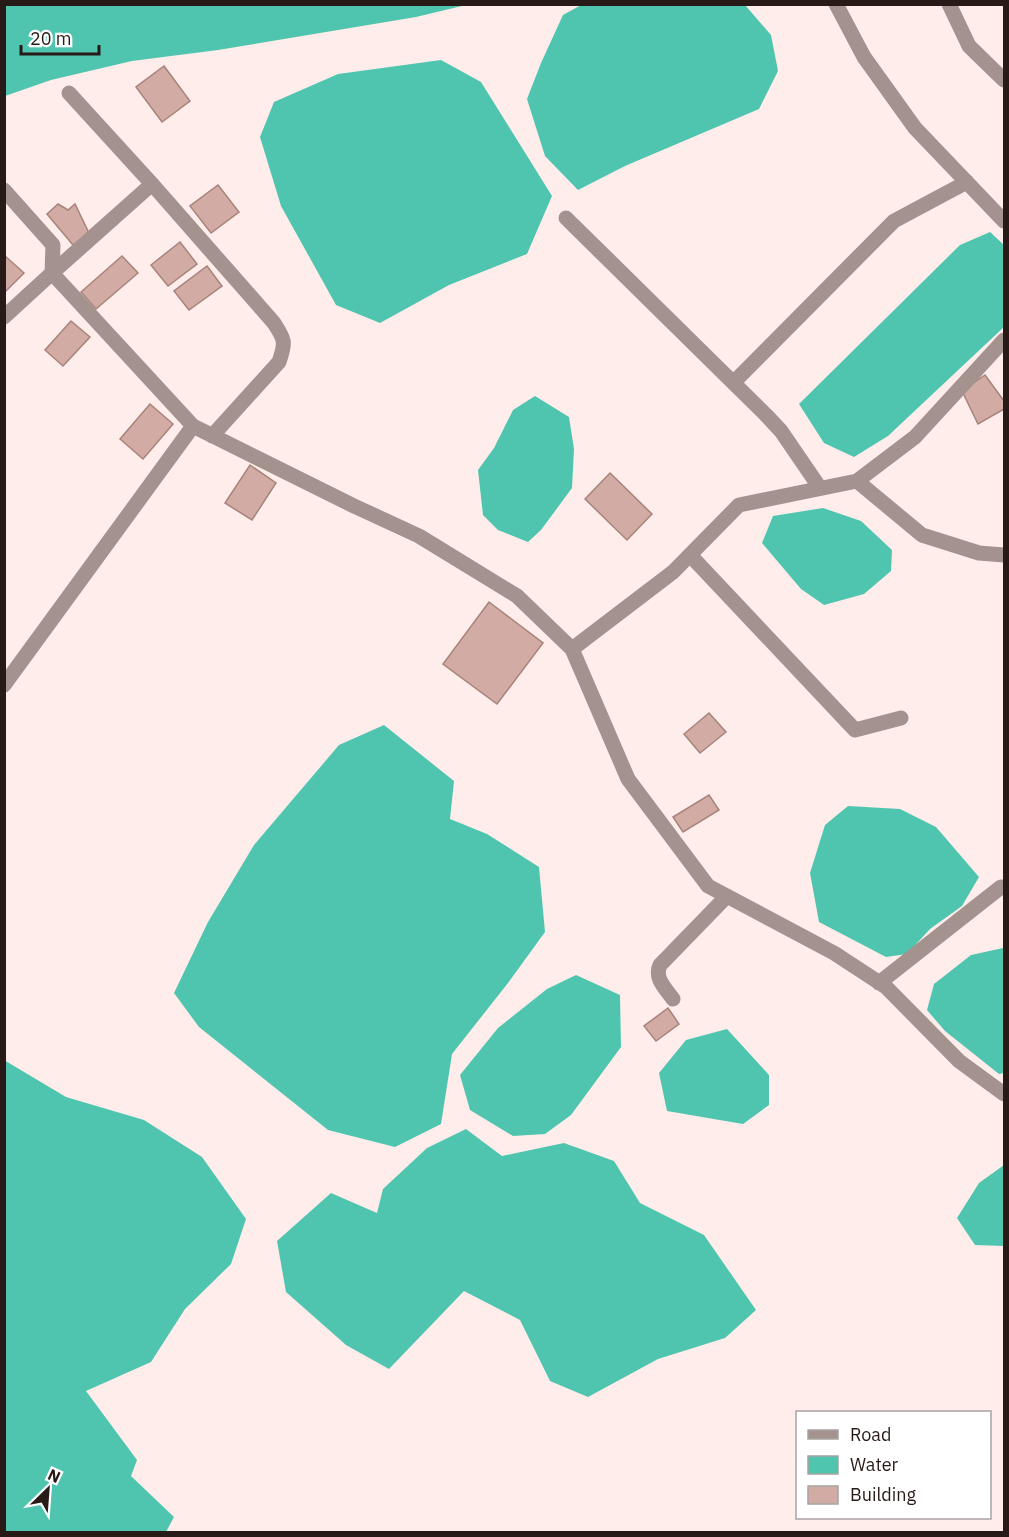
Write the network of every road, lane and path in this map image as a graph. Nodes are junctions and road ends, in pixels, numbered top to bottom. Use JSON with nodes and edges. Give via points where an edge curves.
{"nodes":[{"id":1,"x":836,"y":4,"type":"edge"},
{"id":2,"x":949,"y":4,"type":"edge"},
{"id":3,"x":1005,"y":80,"type":"edge"},
{"id":4,"x":69,"y":93,"type":"dead end"},
{"id":5,"x":968,"y":182,"type":"junction"},
{"id":6,"x":152,"y":184,"type":"junction"},
{"id":7,"x":4,"y":190,"type":"edge"},
{"id":8,"x":566,"y":218,"type":"dead end"},
{"id":9,"x":1005,"y":221,"type":"edge"},
{"id":10,"x":52,"y":273,"type":"junction"},
{"id":11,"x":4,"y":317,"type":"edge"},
{"id":12,"x":1005,"y":340,"type":"edge"},
{"id":13,"x":734,"y":382,"type":"junction"},
{"id":14,"x":193,"y":426,"type":"junction"},
{"id":15,"x":213,"y":436,"type":"junction"},
{"id":16,"x":856,"y":481,"type":"junction"},
{"id":17,"x":820,"y":488,"type":"junction"},
{"id":18,"x":690,"y":555,"type":"junction"},
{"id":19,"x":1005,"y":555,"type":"edge"},
{"id":20,"x":572,"y":649,"type":"junction"},
{"id":21,"x":4,"y":685,"type":"edge"},
{"id":22,"x":901,"y":718,"type":"dead end"},
{"id":23,"x":1001,"y":887,"type":"dead end"},
{"id":24,"x":727,"y":896,"type":"junction"},
{"id":25,"x":879,"y":983,"type":"junction"},
{"id":26,"x":673,"y":999,"type":"dead end"},
{"id":27,"x":1005,"y":1095,"type":"edge"}],
"edges":[{"from":1,"to":5,"type":"street","via":[[864,57],[915,128]]},
{"from":2,"to":3,"type":"street","via":[[969,46]]},
{"from":4,"to":6,"type":"street"},
{"from":5,"to":9,"type":"street"},
{"from":5,"to":13,"type":"street","via":[[894,220]]},
{"from":6,"to":10,"type":"street"},
{"from":6,"to":15,"type":"street","via":[[283,337],[279,362]]},
{"from":7,"to":10,"type":"street","via":[[52,245]]},
{"from":8,"to":13,"type":"street"},
{"from":10,"to":11,"type":"street"},
{"from":10,"to":14,"type":"street"},
{"from":12,"to":16,"type":"street","via":[[915,437]]},
{"from":13,"to":17,"type":"street","via":[[781,431]]},
{"from":14,"to":15,"type":"street"},
{"from":14,"to":21,"type":"street"},
{"from":15,"to":20,"type":"street","via":[[419,536],[517,596]]},
{"from":16,"to":17,"type":"street"},
{"from":16,"to":19,"type":"street","via":[[922,535],[979,553]]},
{"from":17,"to":18,"type":"street","via":[[739,506]]},
{"from":18,"to":20,"type":"street","via":[[674,572]]},
{"from":18,"to":22,"type":"street","via":[[855,730]]},
{"from":20,"to":24,"type":"street","via":[[628,779],[708,886]]},
{"from":23,"to":25,"type":"street"},
{"from":24,"to":25,"type":"street"},
{"from":24,"to":26,"type":"street","via":[[660,965],[658,977]]},
{"from":25,"to":27,"type":"street","via":[[959,1061]]}]}
